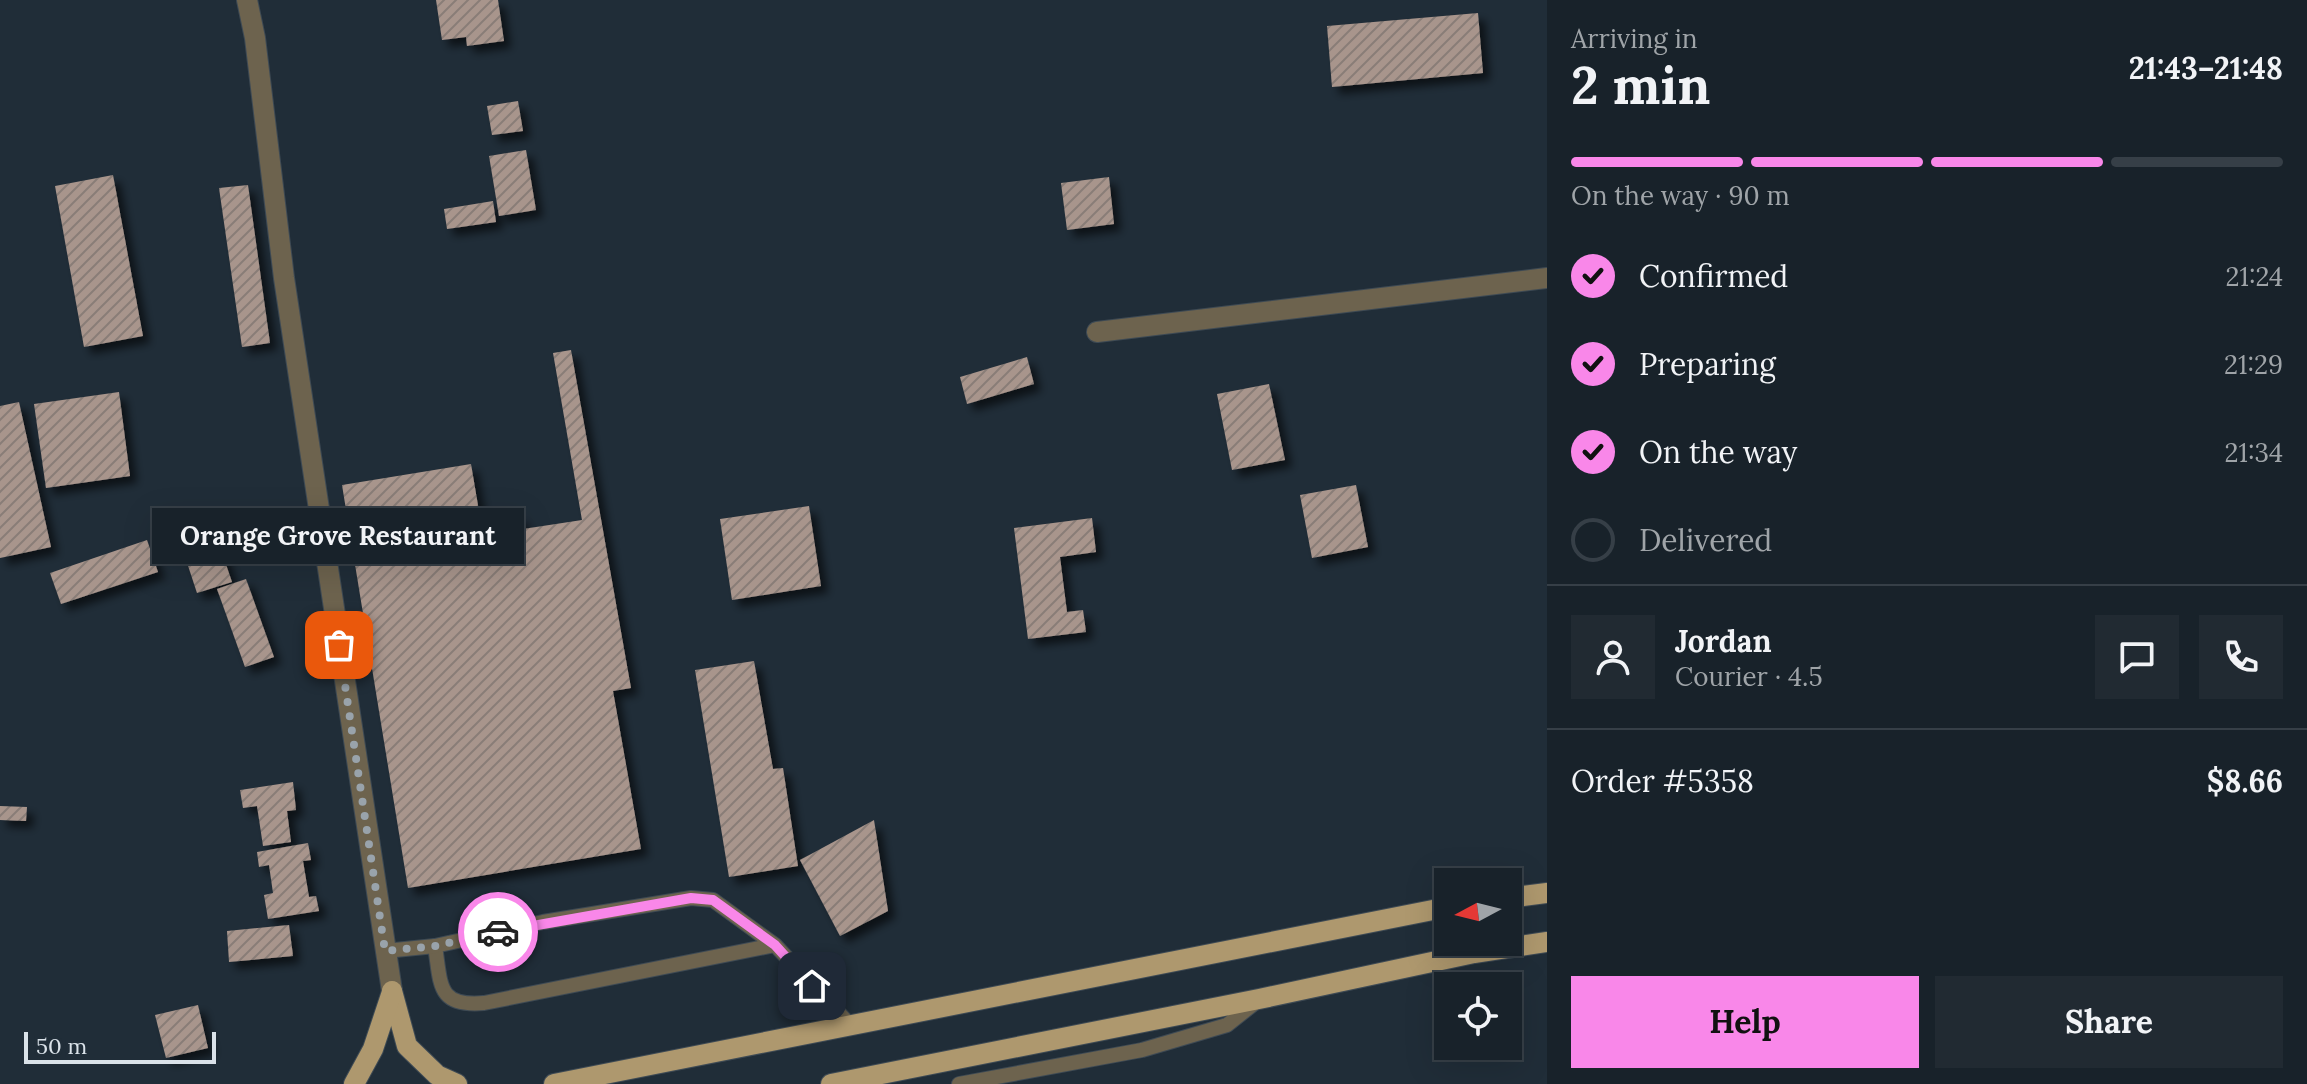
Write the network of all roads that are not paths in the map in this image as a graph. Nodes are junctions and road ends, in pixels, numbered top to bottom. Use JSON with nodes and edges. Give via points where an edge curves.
{"nodes":[{"id":1,"x":247,"y":0,"type":"edge"},
{"id":2,"x":1547,"y":278,"type":"edge"},
{"id":3,"x":1097,"y":332,"type":"dead end"},
{"id":4,"x":1547,"y":893,"type":"edge"},
{"id":5,"x":1522,"y":896,"type":"edge"},
{"id":6,"x":1434,"y":910,"type":"edge"},
{"id":7,"x":1547,"y":942,"type":"edge"},
{"id":8,"x":775,"y":945,"type":"junction"},
{"id":9,"x":435,"y":946,"type":"junction"},
{"id":10,"x":385,"y":951,"type":"junction"},
{"id":11,"x":392,"y":991,"type":"junction"},
{"id":12,"x":1259,"y":999,"type":"junction"},
{"id":13,"x":851,"y":1026,"type":"junction"},
{"id":14,"x":354,"y":1084,"type":"edge"},
{"id":15,"x":457,"y":1084,"type":"edge"},
{"id":16,"x":554,"y":1084,"type":"edge"},
{"id":17,"x":831,"y":1084,"type":"edge"},
{"id":18,"x":959,"y":1084,"type":"edge"}],
"edges":[{"from":1,"to":10,"type":"street"},
{"from":2,"to":3,"type":"street"},
{"from":4,"to":5,"type":"main road"},
{"from":6,"to":13,"type":"main road"},
{"from":7,"to":12,"type":"main road"},
{"from":8,"to":9,"type":"lane","via":[[713,900],[691,898]]},
{"from":8,"to":9,"type":"lane","via":[[464,1004],[444,993]]},
{"from":8,"to":13,"type":"lane"},
{"from":9,"to":10,"type":"lane"},
{"from":10,"to":11,"type":"street"},
{"from":11,"to":14,"type":"main road","via":[[373,1049]]},
{"from":11,"to":15,"type":"main road","via":[[407,1046],[437,1075]]},
{"from":12,"to":17,"type":"main road"},
{"from":12,"to":18,"type":"lane","via":[[1227,1025],[1156,1046]]},
{"from":13,"to":16,"type":"main road"}]}
